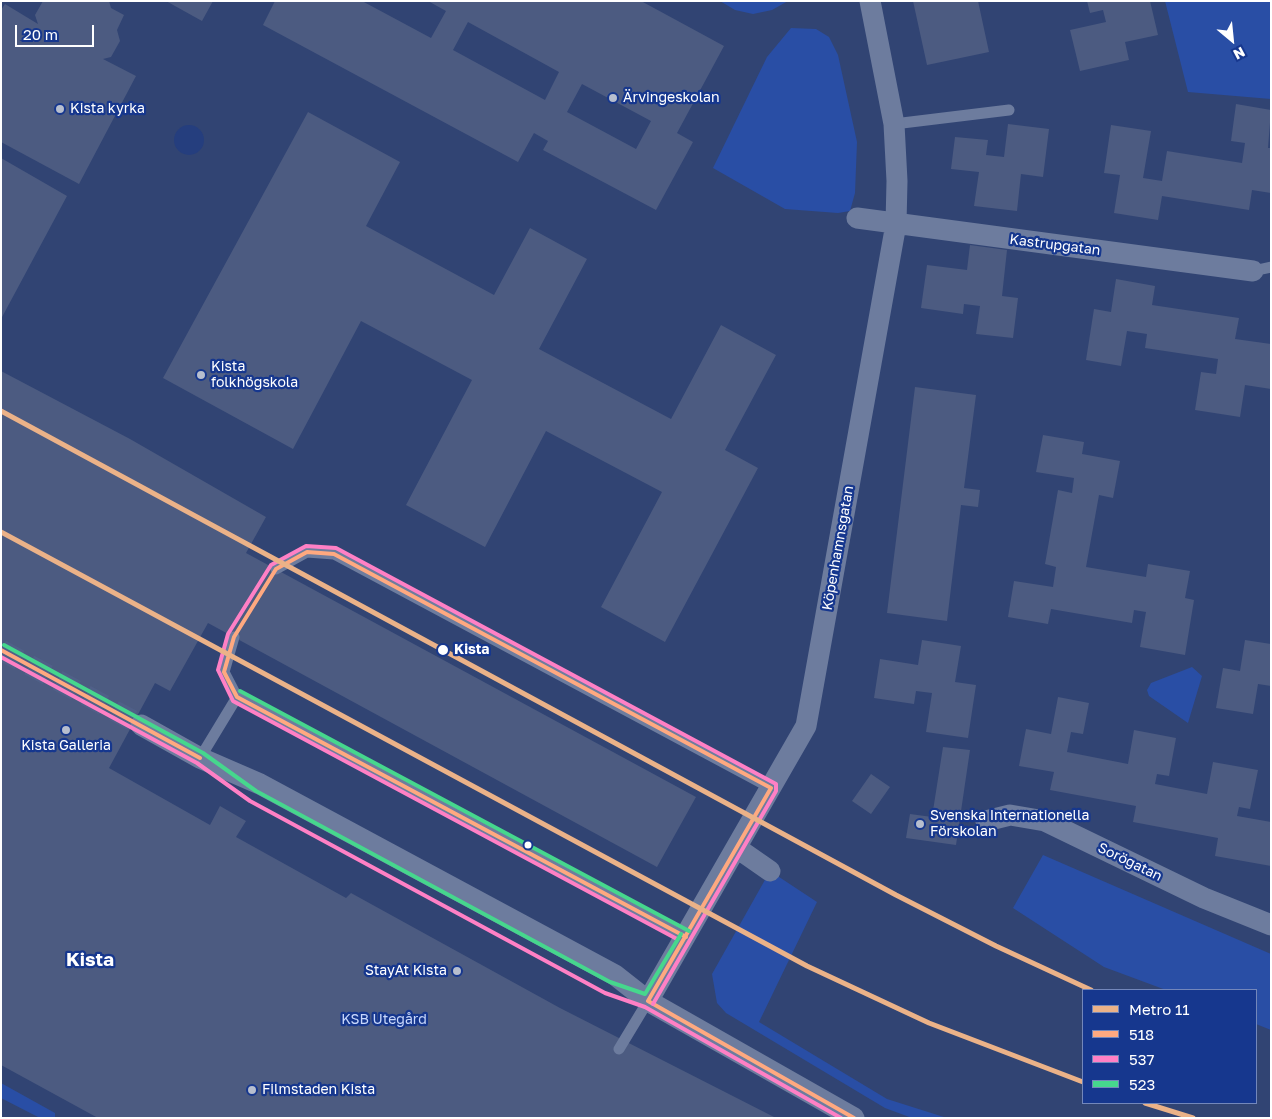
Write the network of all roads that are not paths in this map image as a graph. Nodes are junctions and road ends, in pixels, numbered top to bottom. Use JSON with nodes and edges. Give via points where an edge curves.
{"nodes":[{"id":1,"x":870,"y":1,"type":"edge"},
{"id":2,"x":1009,"y":110,"type":"dead end"},
{"id":3,"x":894,"y":124,"type":"junction"},
{"id":4,"x":857,"y":218,"type":"dead end"},
{"id":5,"x":896,"y":224,"type":"junction"},
{"id":6,"x":1262,"y":269,"type":"edge"},
{"id":7,"x":276,"y":569,"type":"dead end"},
{"id":8,"x":234,"y":637,"type":"dead end"},
{"id":9,"x":237,"y":697,"type":"junction"},
{"id":10,"x":141,"y":725,"type":"tunnel mouth"},
{"id":11,"x":200,"y":758,"type":"junction"},
{"id":12,"x":771,"y":788,"type":"junction"},
{"id":13,"x":986,"y":821,"type":"dead end"},
{"id":14,"x":737,"y":848,"type":"junction"},
{"id":15,"x":770,"y":871,"type":"dead end"},
{"id":16,"x":1271,"y":925,"type":"edge"},
{"id":17,"x":686,"y":937,"type":"junction"},
{"id":18,"x":648,"y":1001,"type":"junction"},
{"id":19,"x":619,"y":1049,"type":"dead end"},
{"id":20,"x":842,"y":1115,"type":"edge"}],
"edges":[{"from":1,"to":3,"type":"street","name":"Köpenhamnsgatan"},
{"from":2,"to":3,"type":"lane"},
{"from":3,"to":5,"type":"street","name":"Köpenhamnsgatan"},
{"from":4,"to":5,"type":"street","name":"Kastrupgatan"},
{"from":5,"to":6,"type":"street","name":"Kastrupgatan"},
{"from":5,"to":12,"type":"street","name":"Köpenhamnsgatan","via":[[806,726]]},
{"from":7,"to":12,"type":"lane","via":[[307,552],[334,554]]},
{"from":8,"to":9,"type":"lane","via":[[224,672]]},
{"from":9,"to":11,"type":"lane"},
{"from":9,"to":17,"type":"lane"},
{"from":10,"to":11,"type":"street"},
{"from":11,"to":18,"type":"street","via":[[260,784],[615,975]]},
{"from":12,"to":14,"type":"street","name":"Köpenhamnsgatan"},
{"from":13,"to":16,"type":"street","name":"Sorögatan","via":[[1010,815],[1045,821],[1204,898]]},
{"from":14,"to":15,"type":"street"},
{"from":14,"to":17,"type":"street","name":"Köpenhamnsgatan"},
{"from":17,"to":18,"type":"street","name":"Köpenhamnsgatan"},
{"from":18,"to":19,"type":"lane","name":"Köpenhamnsgatan"},
{"from":18,"to":20,"type":"street"}]}
